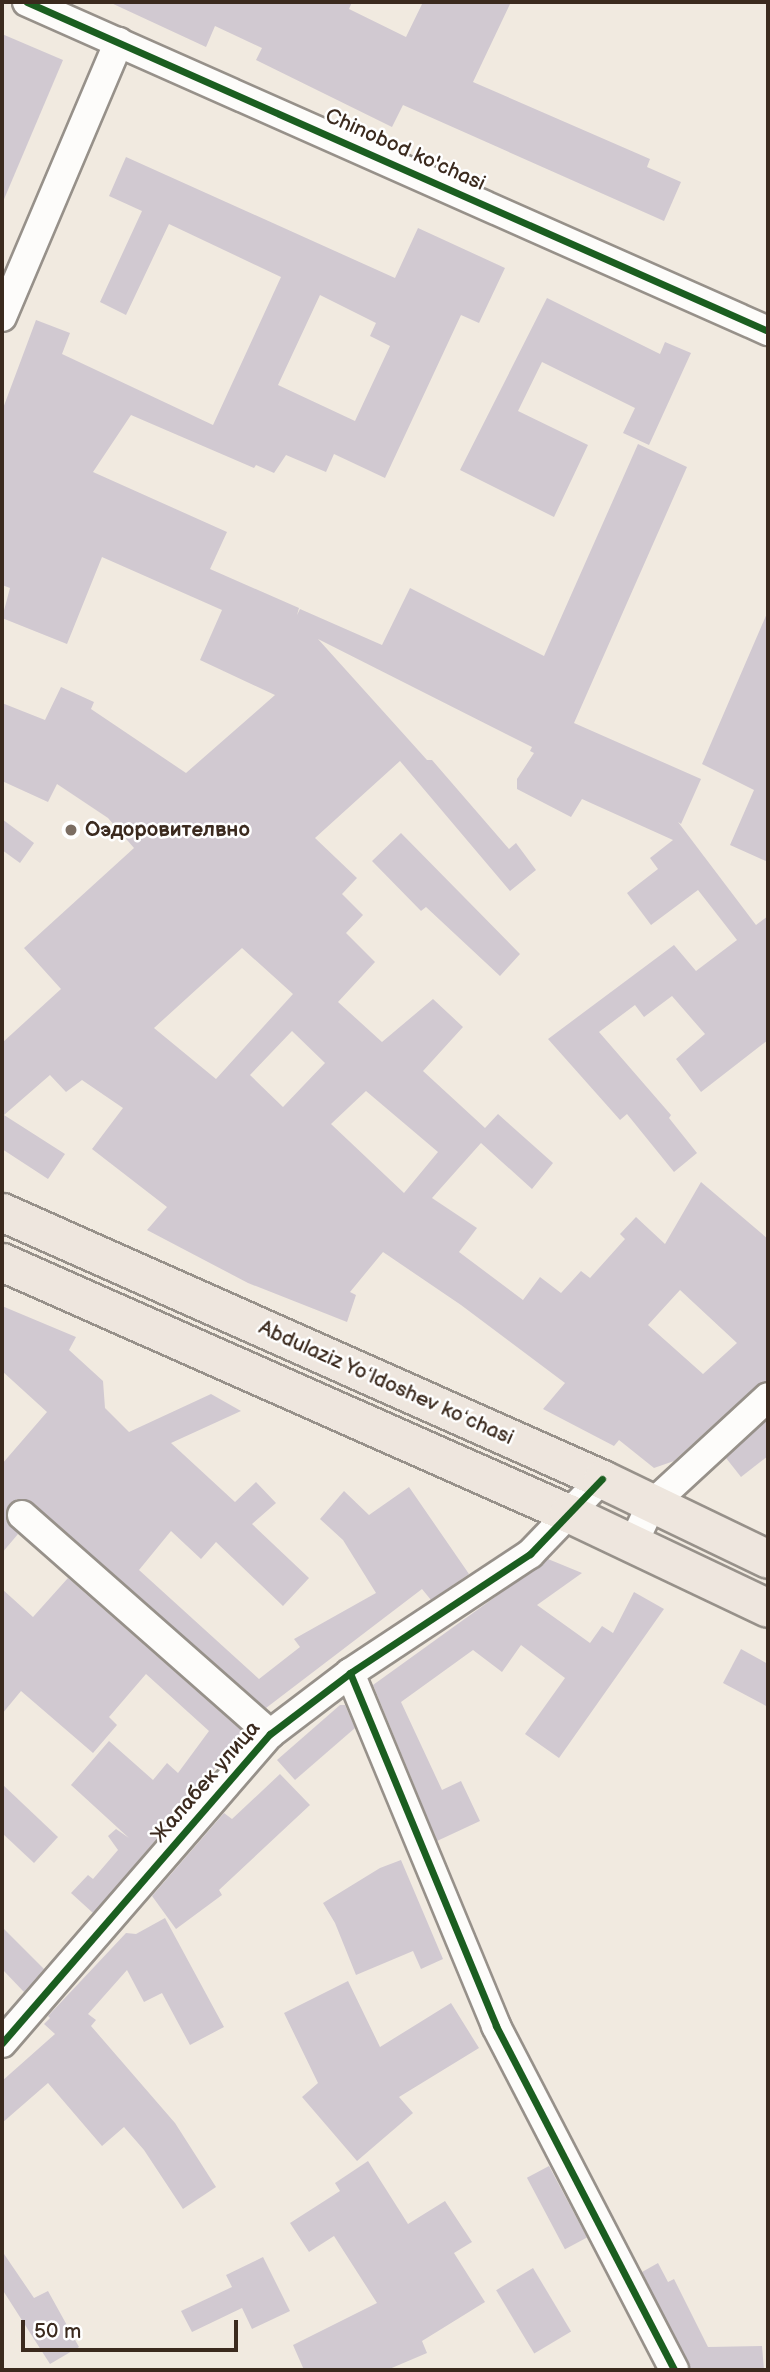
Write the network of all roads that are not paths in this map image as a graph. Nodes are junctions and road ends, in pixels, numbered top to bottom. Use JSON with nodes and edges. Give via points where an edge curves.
{"nodes":[{"id":1,"x":27,"y":2,"type":"edge"},
{"id":2,"x":119,"y":42,"type":"junction"},
{"id":3,"x":2,"y":317,"type":"edge"},
{"id":4,"x":768,"y":331,"type":"edge"},
{"id":5,"x":2,"y":1212,"type":"edge"},
{"id":6,"x":2,"y":1262,"type":"edge"},
{"id":7,"x":768,"y":1397,"type":"edge"},
{"id":8,"x":602,"y":1479,"type":"junction"},
{"id":9,"x":651,"y":1505,"type":"junction"},
{"id":10,"x":568,"y":1513,"type":"junction"},
{"id":11,"x":22,"y":1515,"type":"dead end"},
{"id":12,"x":632,"y":1546,"type":"junction"},
{"id":13,"x":768,"y":1559,"type":"edge"},
{"id":14,"x":768,"y":1608,"type":"edge"},
{"id":15,"x":350,"y":1673,"type":"junction"},
{"id":16,"x":270,"y":1734,"type":"junction"},
{"id":17,"x":2,"y":2043,"type":"edge"},
{"id":18,"x":674,"y":2370,"type":"edge"}],
"edges":[{"from":1,"to":2,"type":"street","name":"Chinobod ko'chasi"},
{"from":2,"to":3,"type":"street"},
{"from":2,"to":4,"type":"street","name":"Chinobod ko'chasi"},
{"from":5,"to":8,"type":"main road","name":"Abdulaziz Yoʻldoshev koʻchasi"},
{"from":6,"to":10,"type":"main road"},
{"from":7,"to":9,"type":"street"},
{"from":8,"to":9,"type":"main road","name":"Abdulaziz Yoʻldoshev koʻchasi"},
{"from":8,"to":10,"type":"street","name":"Жалабек улица"},
{"from":9,"to":12,"type":"street"},
{"from":9,"to":13,"type":"main road","name":"Abdulaziz Yoʻldoshev koʻchasi"},
{"from":10,"to":12,"type":"main road"},
{"from":10,"to":15,"type":"street","name":"Жалабек улица","via":[[530,1554]]},
{"from":11,"to":16,"type":"street"},
{"from":12,"to":14,"type":"main road"},
{"from":15,"to":16,"type":"street","name":"Жалабек улица"},
{"from":15,"to":18,"type":"street","via":[[496,2026]]},
{"from":16,"to":17,"type":"street","name":"Жалабек улица"}]}
